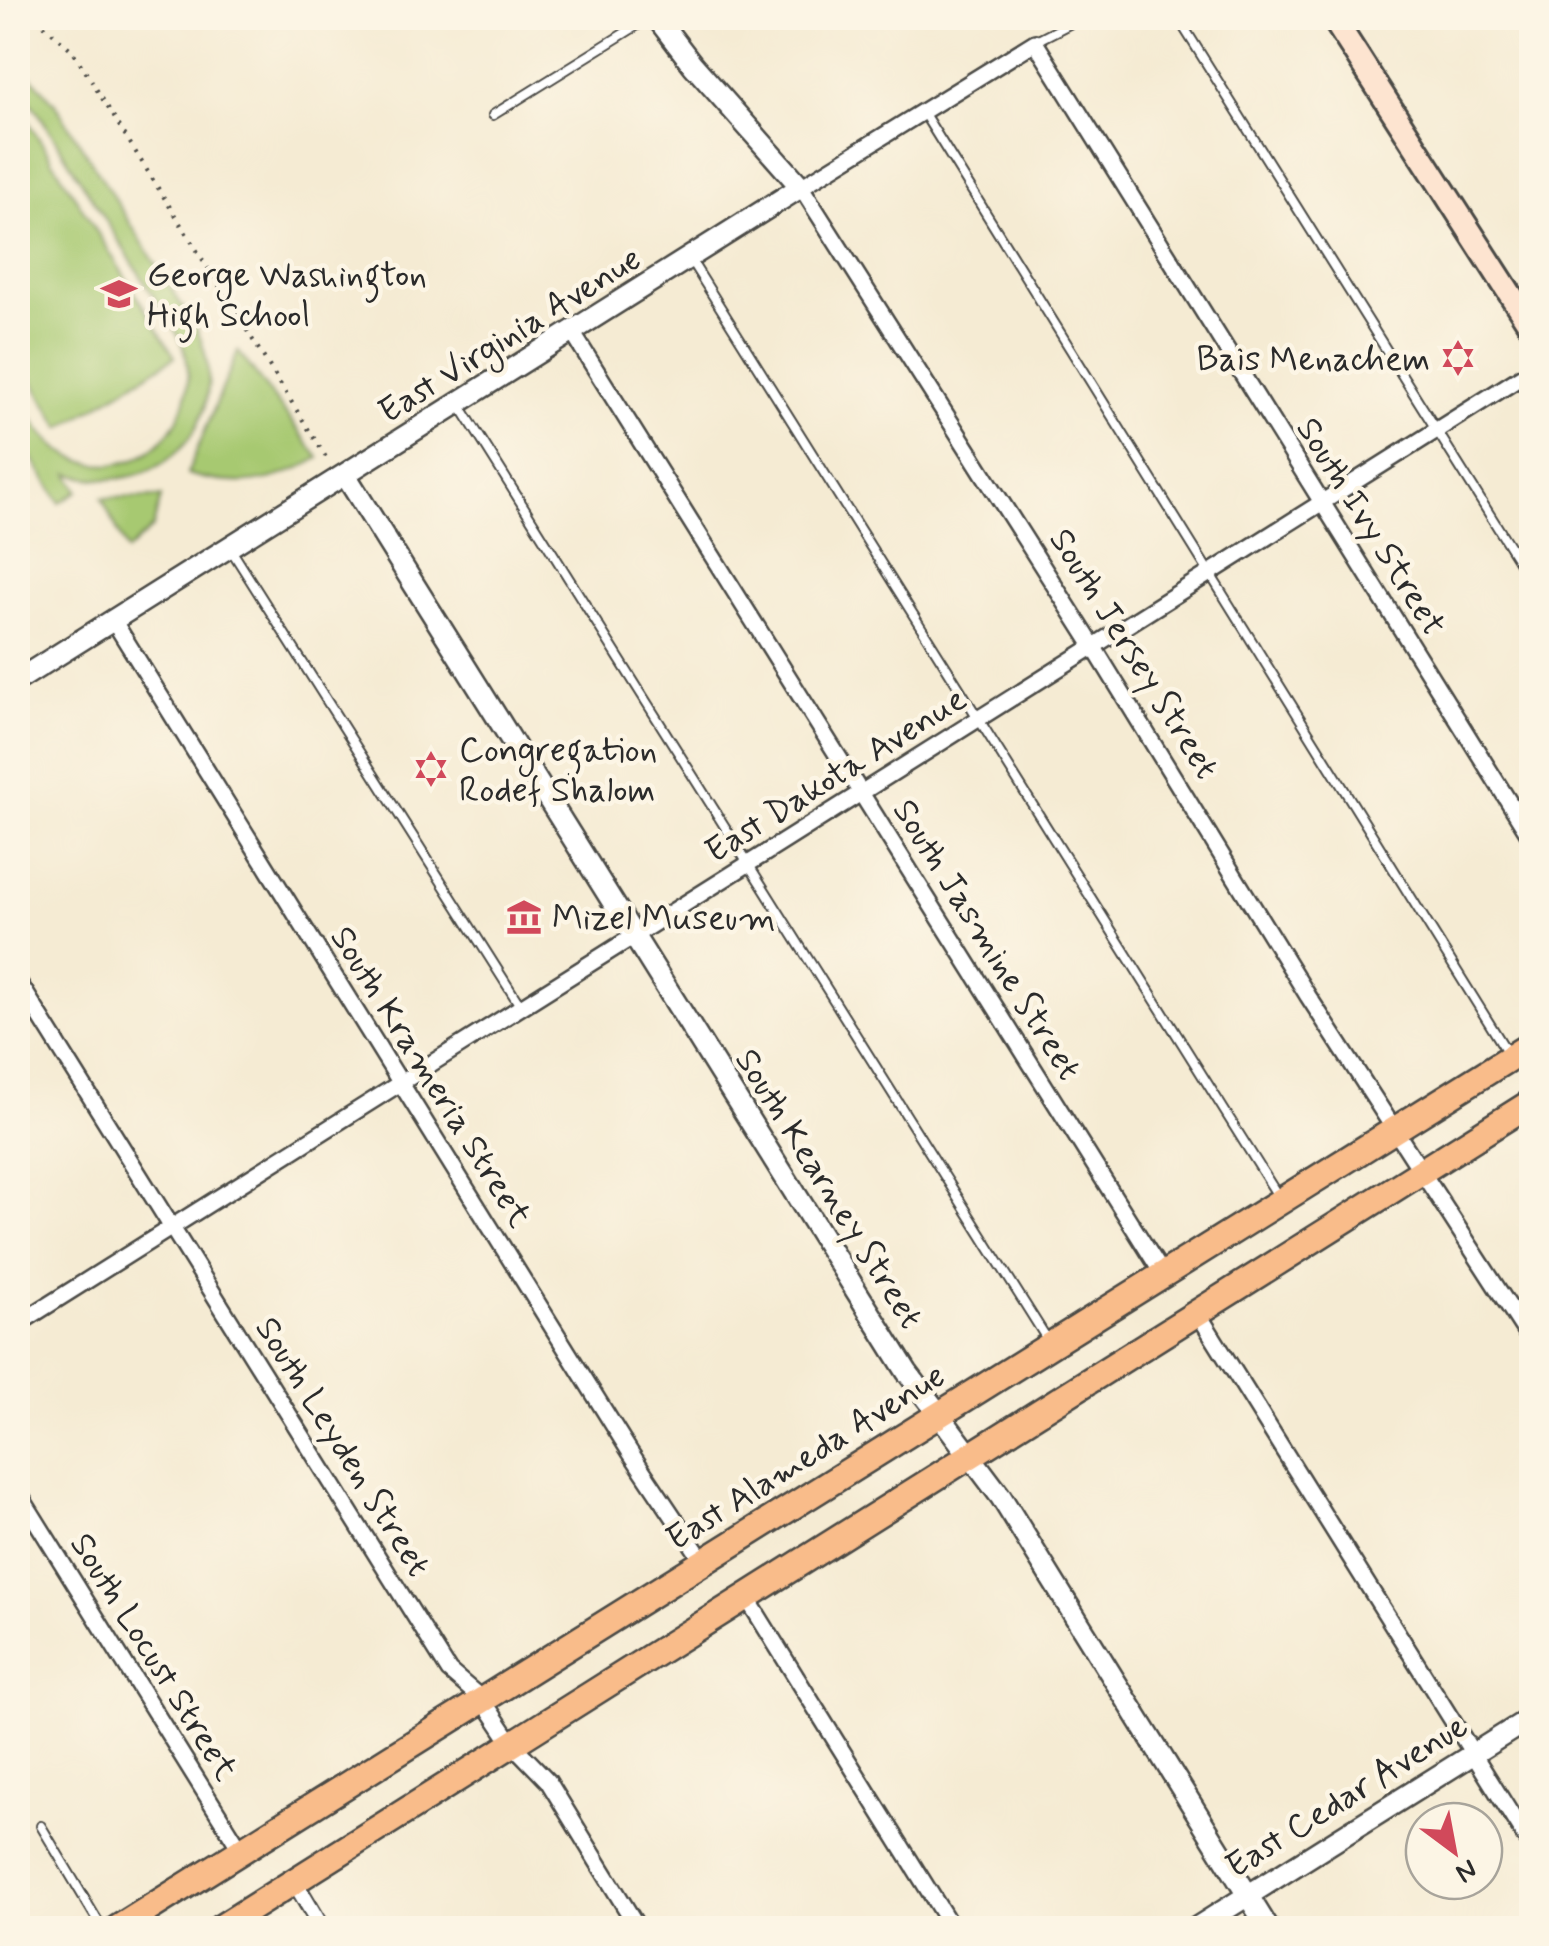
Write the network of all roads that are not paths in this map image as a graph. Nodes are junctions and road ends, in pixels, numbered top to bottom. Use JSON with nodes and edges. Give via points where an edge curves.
{"nodes":[{"id":1,"x":649,"y":18,"type":"edge"},
{"id":2,"x":657,"y":18,"type":"edge"},
{"id":3,"x":1081,"y":18,"type":"edge"},
{"id":4,"x":1178,"y":18,"type":"edge"},
{"id":5,"x":1333,"y":18,"type":"edge"},
{"id":6,"x":1035,"y":42,"type":"junction"},
{"id":7,"x":923,"y":112,"type":"junction"},
{"id":8,"x":493,"y":115,"type":"dead end"},
{"id":9,"x":802,"y":187,"type":"junction"},
{"id":10,"x":689,"y":258,"type":"junction"},
{"id":11,"x":1532,"y":328,"type":"edge"},
{"id":12,"x":572,"y":332,"type":"junction"},
{"id":13,"x":1532,"y":370,"type":"edge"},
{"id":14,"x":459,"y":404,"type":"junction"},
{"id":15,"x":1437,"y":430,"type":"junction"},
{"id":16,"x":346,"y":476,"type":"junction"},
{"id":17,"x":1322,"y":502,"type":"junction"},
{"id":18,"x":230,"y":548,"type":"junction"},
{"id":19,"x":1209,"y":574,"type":"junction"},
{"id":20,"x":1532,"y":582,"type":"edge"},
{"id":21,"x":113,"y":620,"type":"junction"},
{"id":22,"x":1093,"y":646,"type":"junction"},
{"id":23,"x":18,"y":680,"type":"edge"},
{"id":24,"x":978,"y":719,"type":"junction"},
{"id":25,"x":860,"y":793,"type":"junction"},
{"id":26,"x":1532,"y":839,"type":"edge"},
{"id":27,"x":749,"y":863,"type":"junction"},
{"id":28,"x":634,"y":936,"type":"junction"},
{"id":29,"x":18,"y":981,"type":"edge"},
{"id":30,"x":521,"y":1007,"type":"junction"},
{"id":31,"x":1521,"y":1050,"type":"edge"},
{"id":32,"x":401,"y":1082,"type":"junction"},
{"id":33,"x":1532,"y":1102,"type":"edge"},
{"id":34,"x":1395,"y":1128,"type":"junction"},
{"id":35,"x":1426,"y":1172,"type":"junction"},
{"id":36,"x":1280,"y":1200,"type":"junction"},
{"id":37,"x":172,"y":1227,"type":"junction"},
{"id":38,"x":1162,"y":1272,"type":"junction"},
{"id":39,"x":1199,"y":1315,"type":"junction"},
{"id":40,"x":18,"y":1324,"type":"edge"},
{"id":41,"x":1532,"y":1342,"type":"edge"},
{"id":42,"x":1050,"y":1343,"type":"junction"},
{"id":43,"x":938,"y":1414,"type":"junction"},
{"id":44,"x":970,"y":1458,"type":"junction"},
{"id":45,"x":18,"y":1492,"type":"edge"},
{"id":46,"x":703,"y":1561,"type":"junction"},
{"id":47,"x":747,"y":1598,"type":"junction"},
{"id":48,"x":484,"y":1700,"type":"junction"},
{"id":49,"x":1532,"y":1717,"type":"edge"},
{"id":50,"x":512,"y":1745,"type":"junction"},
{"id":51,"x":1473,"y":1754,"type":"junction"},
{"id":52,"x":41,"y":1826,"type":"dead end"},
{"id":53,"x":1532,"y":1848,"type":"edge"},
{"id":54,"x":242,"y":1852,"type":"junction"},
{"id":55,"x":294,"y":1881,"type":"junction"},
{"id":56,"x":1248,"y":1896,"type":"junction"},
{"id":57,"x":102,"y":1928,"type":"edge"},
{"id":58,"x":118,"y":1928,"type":"edge"},
{"id":59,"x":220,"y":1928,"type":"edge"},
{"id":60,"x":322,"y":1928,"type":"edge"},
{"id":61,"x":638,"y":1928,"type":"edge"},
{"id":62,"x":952,"y":1928,"type":"edge"},
{"id":63,"x":1196,"y":1928,"type":"edge"},
{"id":64,"x":1268,"y":1928,"type":"edge"}],
"edges":[{"from":1,"to":8,"type":"lane"},
{"from":2,"to":9,"type":"street","name":"South Jersey Street"},
{"from":3,"to":6,"type":"lane"},
{"from":4,"to":15,"type":"lane"},
{"from":5,"to":11,"type":"main road"},
{"from":6,"to":7,"type":"street","name":"East Virginia Avenue"},
{"from":6,"to":17,"type":"street","name":"South Ivy Street"},
{"from":7,"to":9,"type":"street","name":"East Virginia Avenue"},
{"from":7,"to":19,"type":"lane"},
{"from":9,"to":10,"type":"street","name":"East Virginia Avenue"},
{"from":9,"to":22,"type":"street","name":"South Jersey Street"},
{"from":10,"to":12,"type":"street","name":"East Virginia Avenue"},
{"from":10,"to":24,"type":"lane"},
{"from":12,"to":14,"type":"street","name":"East Virginia Avenue"},
{"from":12,"to":25,"type":"street","name":"South Jasmine Street"},
{"from":13,"to":15,"type":"street","name":"East Dakota Avenue"},
{"from":14,"to":16,"type":"street","name":"East Virginia Avenue"},
{"from":14,"to":27,"type":"lane"},
{"from":15,"to":17,"type":"street","name":"East Dakota Avenue"},
{"from":15,"to":20,"type":"lane"},
{"from":16,"to":18,"type":"street","name":"East Virginia Avenue"},
{"from":16,"to":28,"type":"street","name":"South Kearney Street"},
{"from":17,"to":19,"type":"street","name":"East Dakota Avenue"},
{"from":17,"to":26,"type":"street","name":"South Ivy Street"},
{"from":18,"to":21,"type":"street","name":"East Virginia Avenue"},
{"from":18,"to":30,"type":"lane"},
{"from":19,"to":22,"type":"street","name":"East Dakota Avenue"},
{"from":19,"to":31,"type":"lane"},
{"from":21,"to":23,"type":"street","name":"East Virginia Avenue"},
{"from":21,"to":32,"type":"street","name":"South Krameria Street"},
{"from":22,"to":24,"type":"street","name":"East Dakota Avenue"},
{"from":22,"to":34,"type":"street","name":"South Jersey Street"},
{"from":24,"to":25,"type":"street","name":"East Dakota Avenue"},
{"from":24,"to":36,"type":"lane"},
{"from":25,"to":27,"type":"street","name":"East Dakota Avenue"},
{"from":25,"to":38,"type":"street","name":"South Jasmine Street"},
{"from":27,"to":28,"type":"street","name":"East Dakota Avenue"},
{"from":27,"to":42,"type":"lane"},
{"from":28,"to":30,"type":"street","name":"East Dakota Avenue"},
{"from":28,"to":43,"type":"street","name":"South Kearney Street"},
{"from":29,"to":37,"type":"street","name":"South Leyden Street"},
{"from":30,"to":32,"type":"street","name":"East Dakota Avenue"},
{"from":31,"to":34,"type":"main road","name":"East Alameda Avenue"},
{"from":32,"to":37,"type":"street","name":"East Dakota Avenue"},
{"from":32,"to":46,"type":"street","name":"South Krameria Street"},
{"from":33,"to":35,"type":"main road"},
{"from":34,"to":35,"type":"street","name":"South Jersey Street"},
{"from":34,"to":36,"type":"main road","name":"East Alameda Avenue"},
{"from":35,"to":39,"type":"main road"},
{"from":35,"to":41,"type":"street","name":"South Jersey Street"},
{"from":36,"to":38,"type":"main road","name":"East Alameda Avenue"},
{"from":37,"to":40,"type":"street","name":"East Dakota Avenue"},
{"from":37,"to":48,"type":"street","name":"South Leyden Street","via":[[449,1671]]},
{"from":38,"to":42,"type":"main road","name":"East Alameda Avenue"},
{"from":39,"to":44,"type":"main road"},
{"from":39,"to":51,"type":"street"},
{"from":42,"to":43,"type":"main road","name":"East Alameda Avenue"},
{"from":43,"to":44,"type":"street","name":"South Kearney Street"},
{"from":43,"to":46,"type":"main road","name":"East Alameda Avenue"},
{"from":44,"to":47,"type":"main road"},
{"from":44,"to":56,"type":"street","name":"South Kearney Street","via":[[1001,1497]]},
{"from":45,"to":54,"type":"street","name":"South Locust Street"},
{"from":46,"to":48,"type":"main road","name":"East Alameda Avenue"},
{"from":47,"to":50,"type":"main road"},
{"from":47,"to":62,"type":"street"},
{"from":48,"to":50,"type":"street","name":"South Leyden Street"},
{"from":48,"to":54,"type":"main road","name":"East Alameda Avenue"},
{"from":49,"to":51,"type":"street","name":"East Cedar Avenue"},
{"from":50,"to":55,"type":"main road"},
{"from":50,"to":61,"type":"street","name":"South Leyden Street","via":[[548,1782]]},
{"from":51,"to":53,"type":"street"},
{"from":51,"to":56,"type":"street","name":"East Cedar Avenue"},
{"from":52,"to":57,"type":"lane"},
{"from":54,"to":58,"type":"main road","name":"East Alameda Avenue"},
{"from":55,"to":59,"type":"main road"},
{"from":55,"to":60,"type":"street"},
{"from":56,"to":63,"type":"street","name":"East Cedar Avenue"},
{"from":56,"to":64,"type":"street","name":"South Kearney Street"}]}
